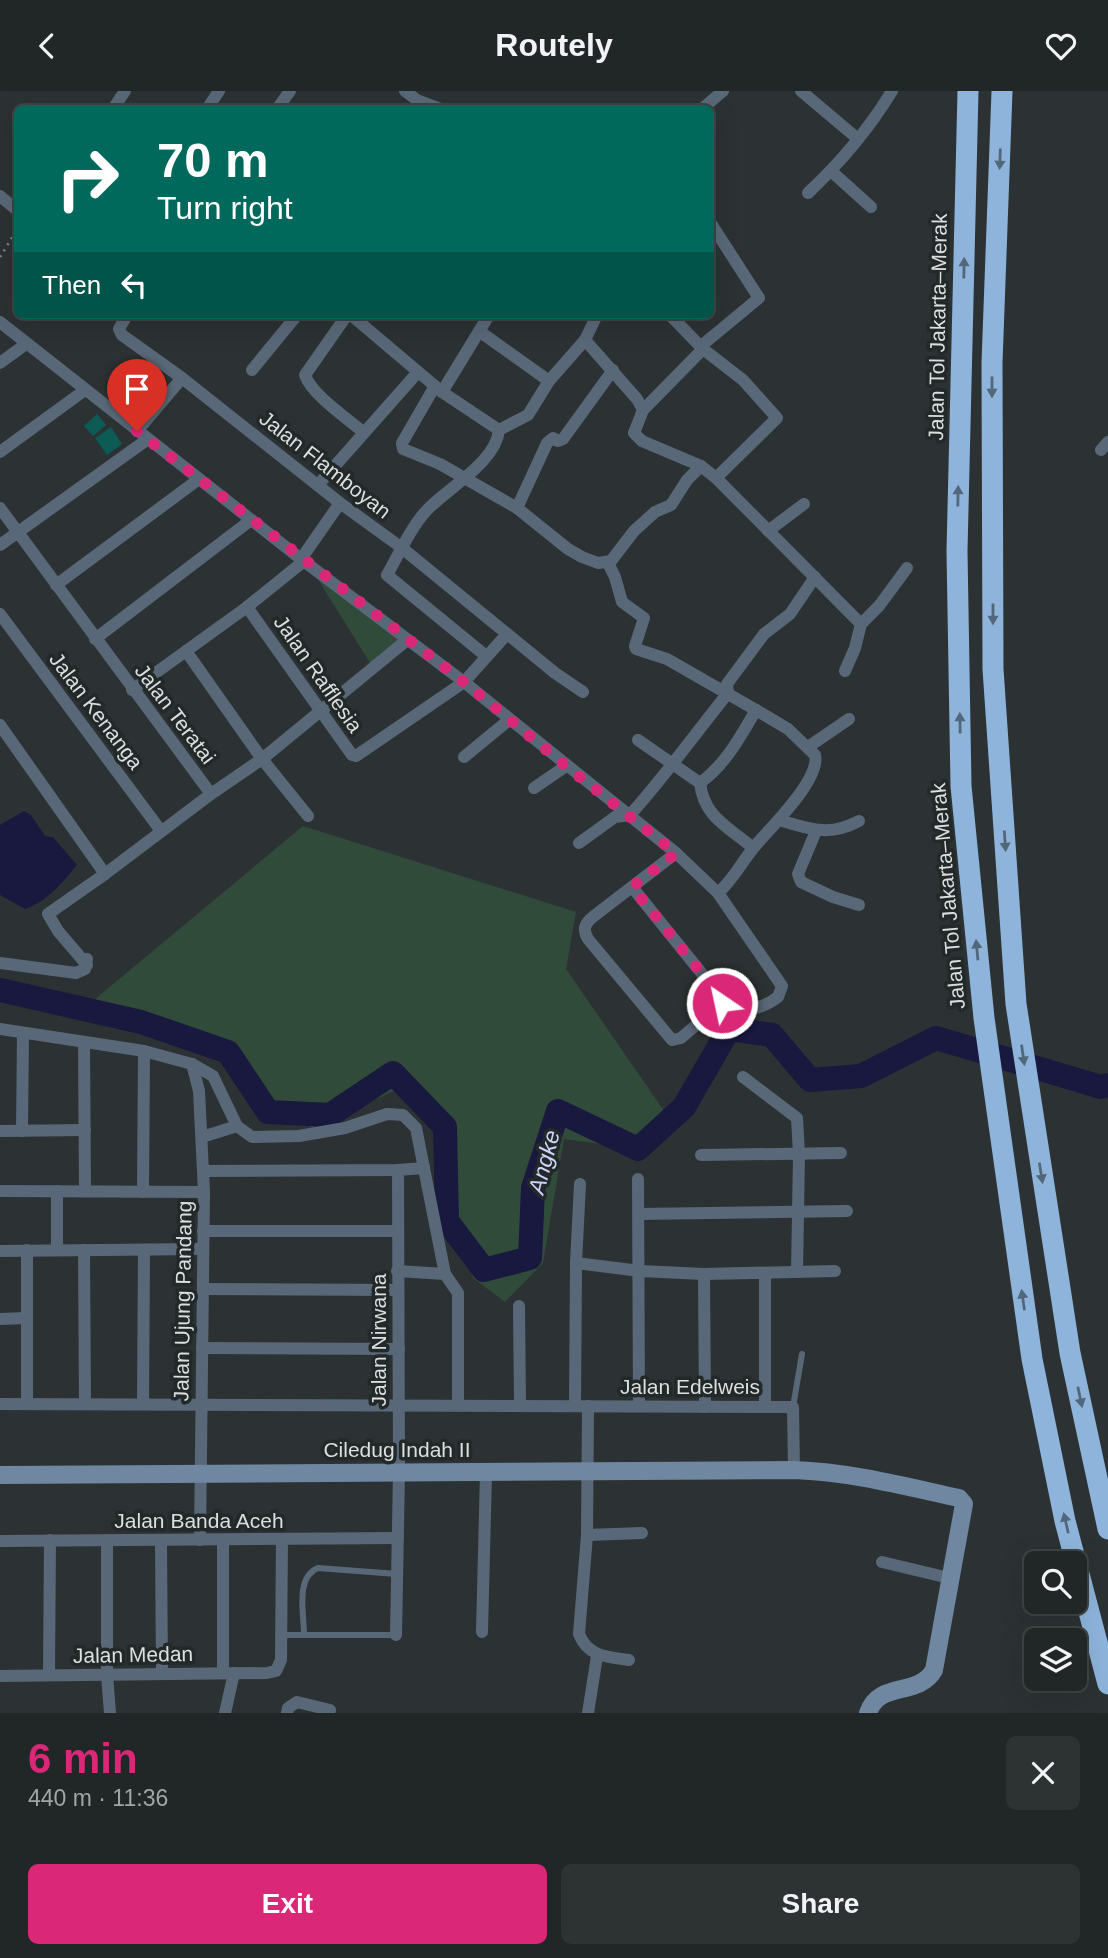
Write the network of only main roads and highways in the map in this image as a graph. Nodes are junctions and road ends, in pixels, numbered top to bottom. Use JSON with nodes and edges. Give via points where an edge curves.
{"nodes":[{"id":1,"x":968,"y":91,"type":"edge"},
{"id":2,"x":1002,"y":91,"type":"edge"},
{"id":3,"x":1108,"y":1529,"type":"edge"},
{"id":4,"x":1108,"y":1684,"type":"edge"}],
"edges":[{"from":4,"to":1,"type":"highway","name":"Jalan Tol Jakarta–Merak","one_way":true,"via":[[1065,1521],[1032,1359],[984,1018],[961,786],[957,551]]},
{"from":2,"to":3,"type":"highway","one_way":true,"via":[[992,363],[993,670],[1016,1004],[1070,1353]]}]}
